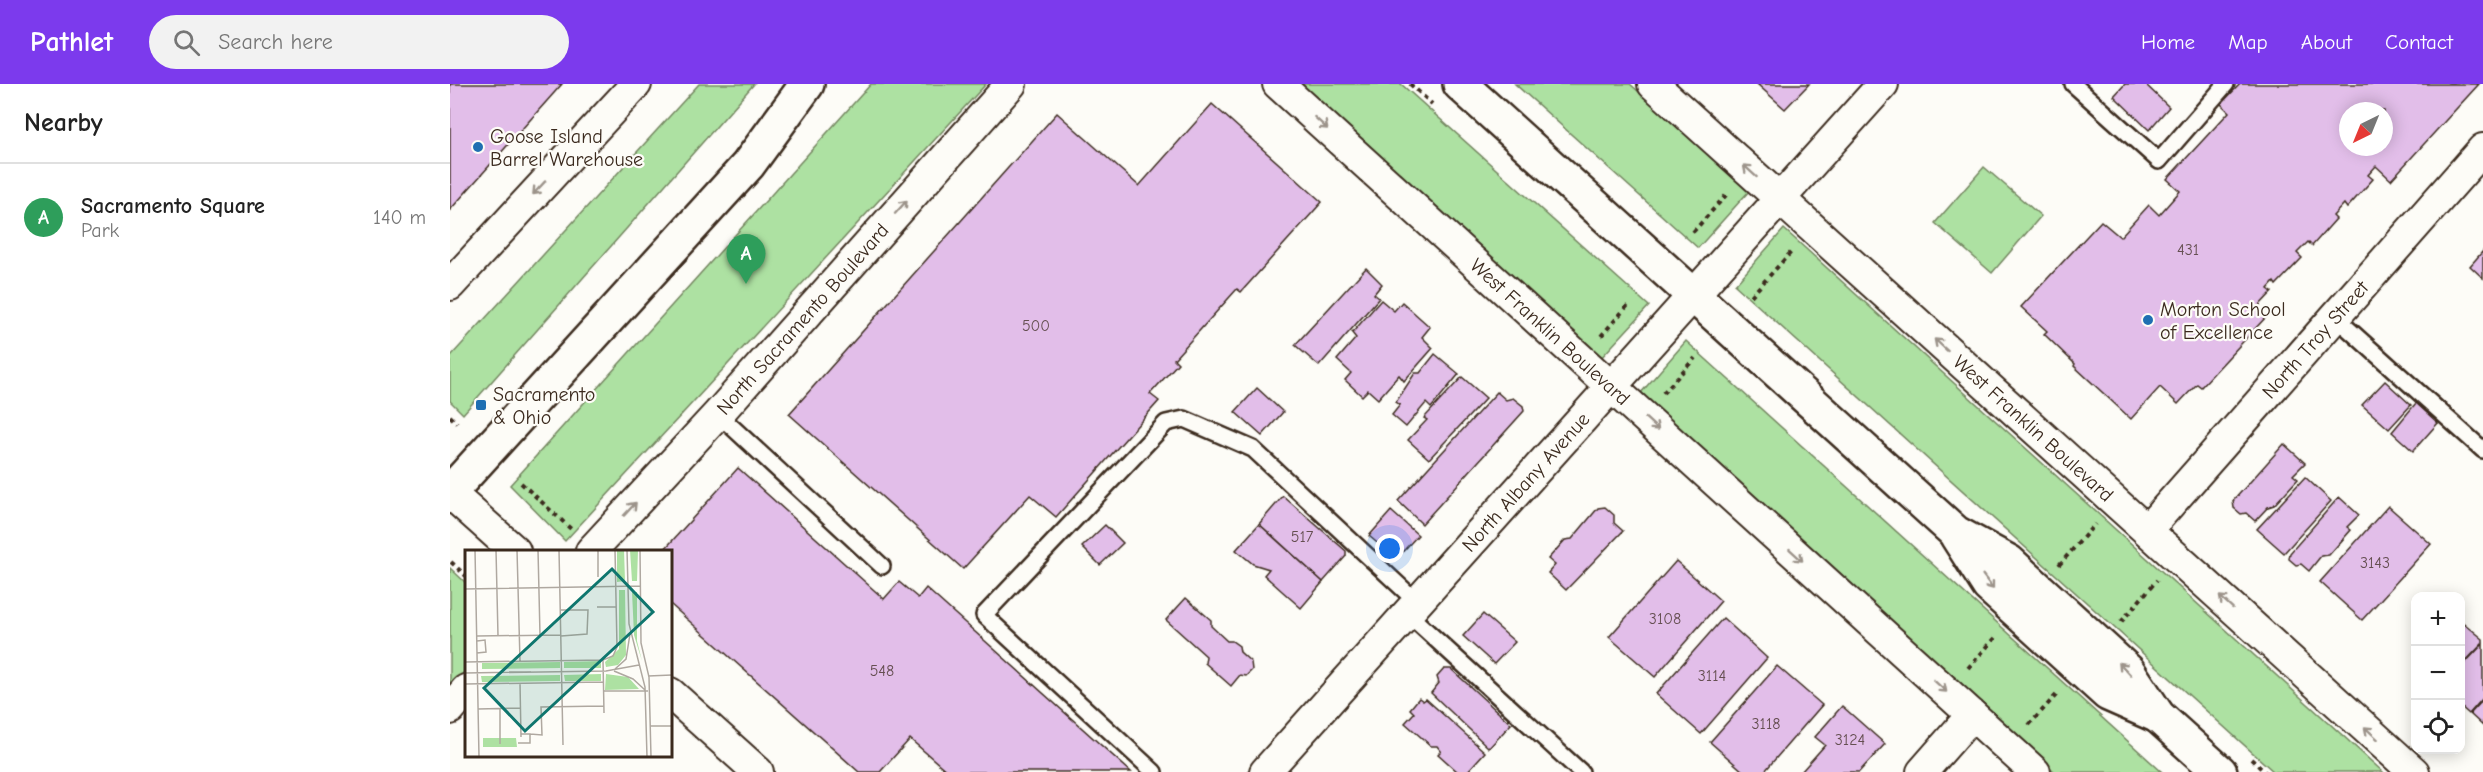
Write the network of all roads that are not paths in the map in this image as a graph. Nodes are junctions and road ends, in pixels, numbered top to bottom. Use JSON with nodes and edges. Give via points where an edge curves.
{"nodes":[{"id":1,"x":636,"y":84,"type":"edge"},
{"id":2,"x":807,"y":84,"type":"edge"},
{"id":3,"x":1011,"y":84,"type":"edge"},
{"id":4,"x":1278,"y":84,"type":"edge"},
{"id":5,"x":1460,"y":84,"type":"edge"},
{"id":6,"x":1653,"y":84,"type":"edge"},
{"id":7,"x":1883,"y":84,"type":"edge"},
{"id":8,"x":2073,"y":84,"type":"edge"},
{"id":9,"x":2226,"y":84,"type":"edge"},
{"id":10,"x":2483,"y":149,"type":"edge"},
{"id":11,"x":1781,"y":199,"type":"junction"},
{"id":12,"x":450,"y":285,"type":"edge"},
{"id":13,"x":1694,"y":295,"type":"junction"},
{"id":14,"x":2335,"y":317,"type":"junction"},
{"id":15,"x":1610,"y":386,"type":"junction"},
{"id":16,"x":718,"y":414,"type":"junction"},
{"id":17,"x":2483,"y":450,"type":"edge"},
{"id":18,"x":450,"y":493,"type":"edge"},
{"id":19,"x":2147,"y":530,"type":"junction"},
{"id":20,"x":582,"y":541,"type":"edge"},
{"id":21,"x":513,"y":550,"type":"edge"},
{"id":22,"x":882,"y":566,"type":"dead end"},
{"id":23,"x":1412,"y":608,"type":"junction"},
{"id":24,"x":465,"y":691,"type":"edge"},
{"id":25,"x":672,"y":695,"type":"edge"},
{"id":26,"x":450,"y":709,"type":"edge"},
{"id":27,"x":1972,"y":716,"type":"junction"},
{"id":28,"x":758,"y":772,"type":"edge"},
{"id":29,"x":1154,"y":772,"type":"edge"},
{"id":30,"x":1265,"y":772,"type":"edge"},
{"id":31,"x":1581,"y":772,"type":"edge"},
{"id":32,"x":1922,"y":772,"type":"edge"},
{"id":33,"x":2035,"y":772,"type":"edge"},
{"id":34,"x":2220,"y":772,"type":"edge"},
{"id":35,"x":2414,"y":772,"type":"edge"}],
"edges":[{"from":1,"to":12,"type":"street","one_way":true},
{"from":2,"to":18,"type":"street","via":[[748,165]]},
{"from":16,"to":3,"type":"street","name":"North Sacramento Boulevard","one_way":true},
{"from":4,"to":15,"type":"street","name":"West Franklin Boulevard","one_way":true},
{"from":5,"to":13,"type":"street"},
{"from":11,"to":6,"type":"street","name":"West Franklin Boulevard","one_way":true},
{"from":7,"to":11,"type":"street","name":"North Albany Avenue"},
{"from":8,"to":9,"type":"lane","via":[[2159,161]]},
{"from":10,"to":14,"type":"street","name":"North Troy Street"},
{"from":11,"to":13,"type":"street","name":"North Albany Avenue"},
{"from":19,"to":11,"type":"street","name":"West Franklin Boulevard","one_way":true},
{"from":13,"to":15,"type":"street","name":"North Albany Avenue"},
{"from":13,"to":34,"type":"street","via":[[1956,533],[1989,586],[2108,694],[2158,716]]},
{"from":14,"to":17,"type":"lane"},
{"from":14,"to":19,"type":"street","name":"North Troy Street"},
{"from":15,"to":23,"type":"street","name":"North Albany Avenue"},
{"from":15,"to":27,"type":"street","name":"West Franklin Boulevard","one_way":true},
{"from":20,"to":16,"type":"street","name":"North Sacramento Boulevard","one_way":true},
{"from":16,"to":22,"type":"lane"},
{"from":18,"to":21,"type":"street"},
{"from":35,"to":19,"type":"street","name":"West Franklin Boulevard","one_way":true},
{"from":23,"to":29,"type":"lane","via":[[1253,449],[1184,419],[1166,423],[984,615]]},
{"from":23,"to":30,"type":"street","name":"North Albany Avenue"},
{"from":23,"to":31,"type":"lane"},
{"from":24,"to":26,"type":"street"},
{"from":25,"to":28,"type":"street"},
{"from":27,"to":32,"type":"street"},
{"from":27,"to":33,"type":"street","name":"West Franklin Boulevard"}]}
